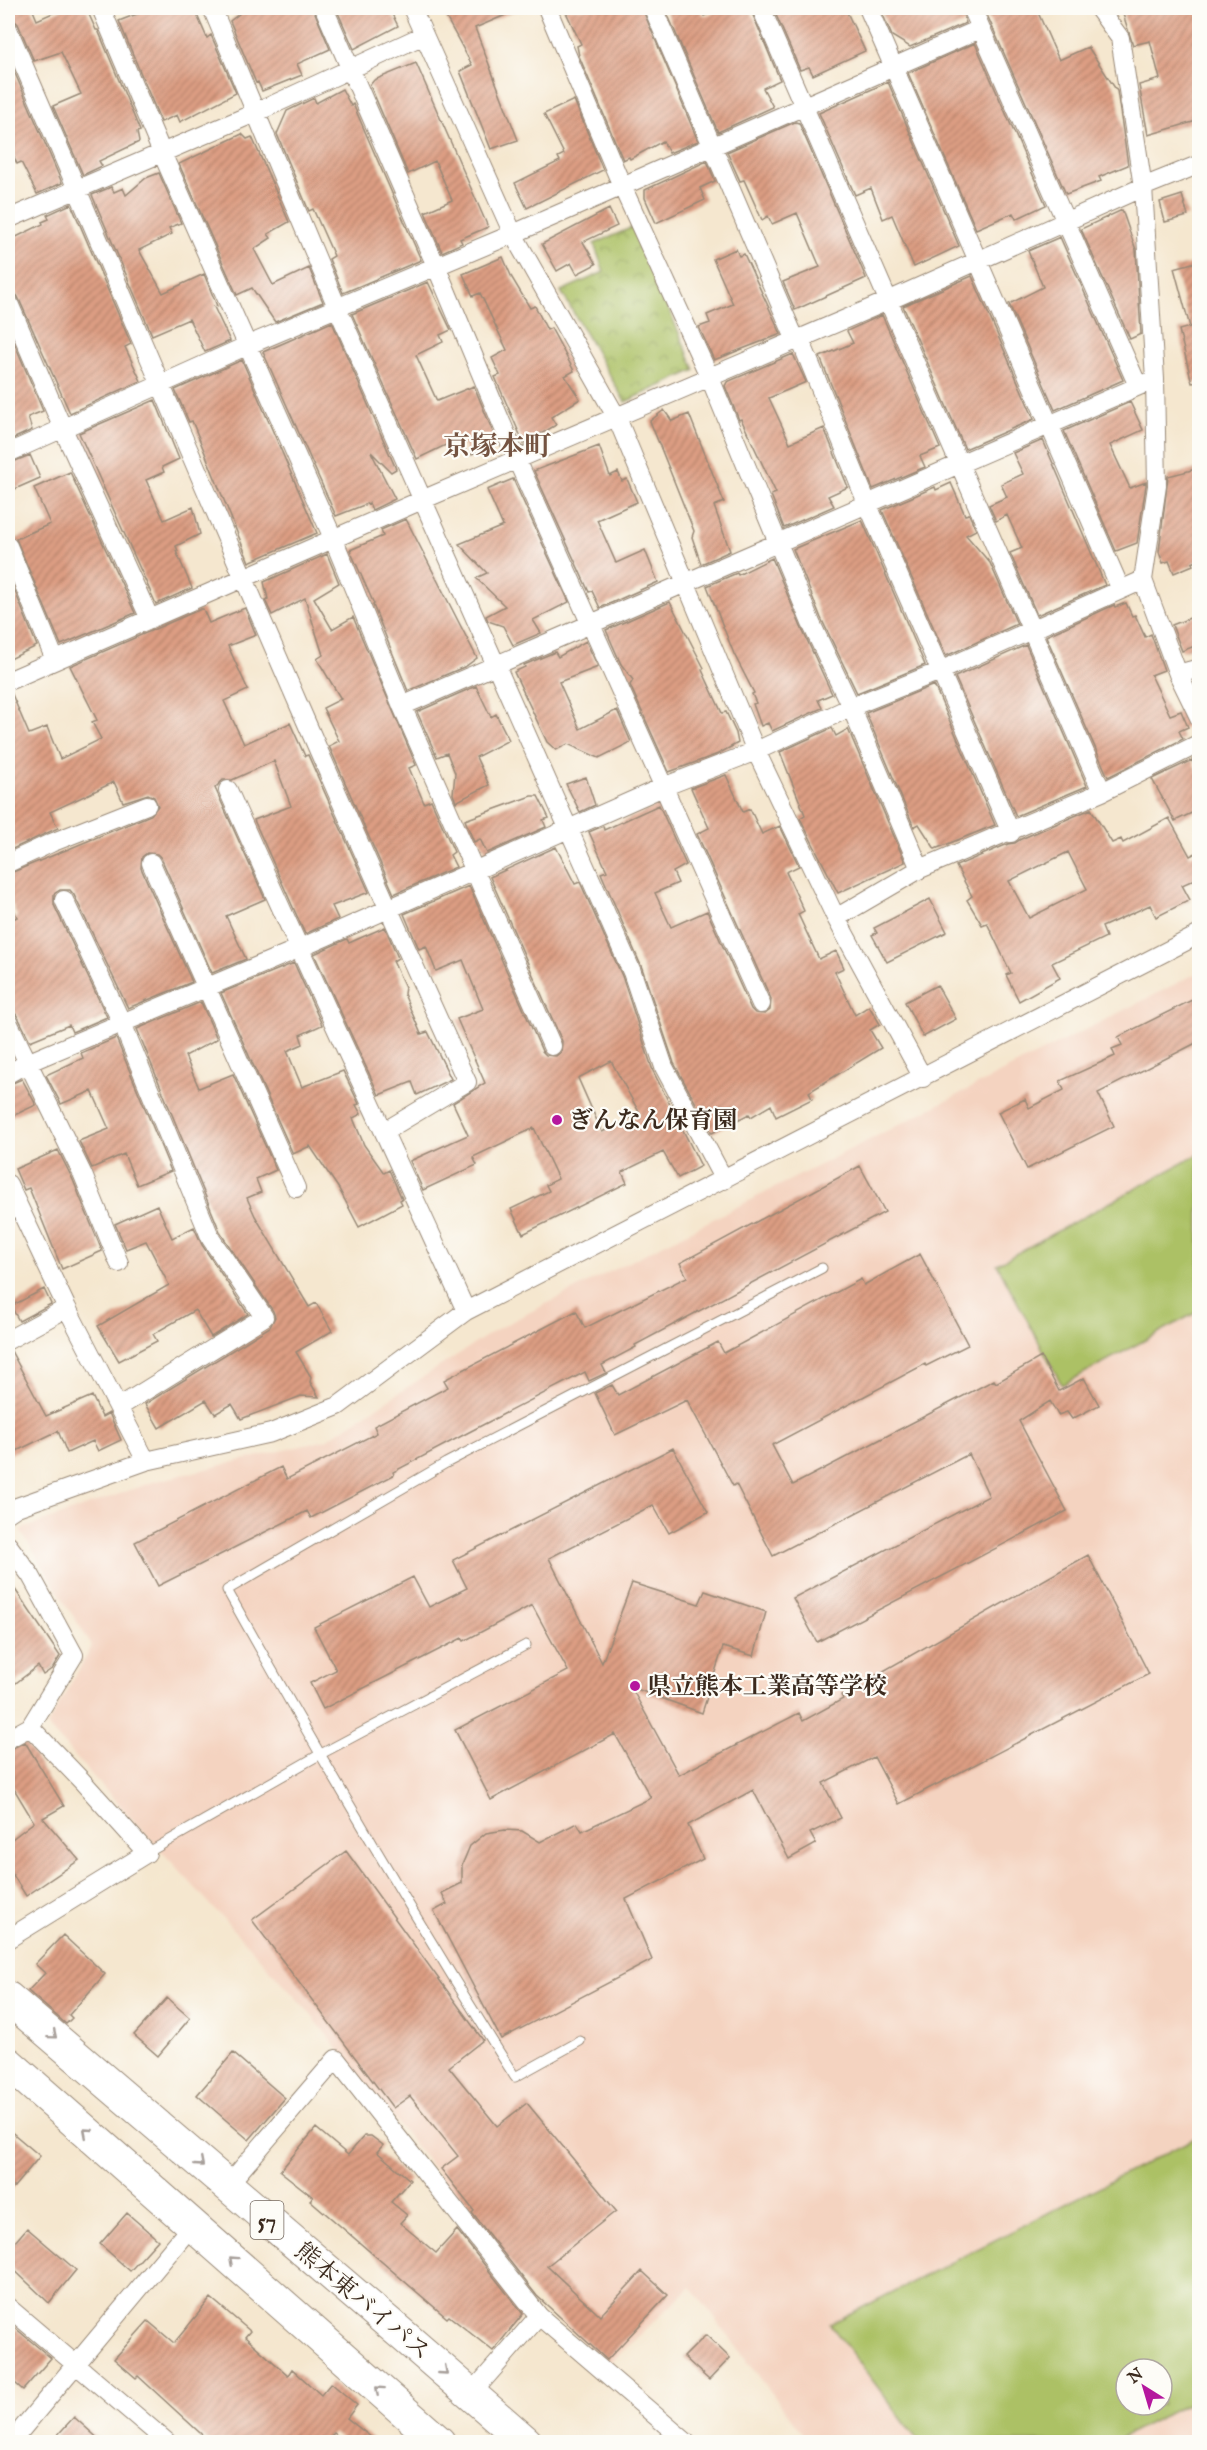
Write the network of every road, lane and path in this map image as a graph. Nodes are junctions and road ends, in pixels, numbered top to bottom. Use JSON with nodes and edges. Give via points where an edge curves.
{"nodes":[{"id":1,"x":101,"y":8,"type":"edge"},
{"id":2,"x":212,"y":8,"type":"edge"},
{"id":3,"x":324,"y":8,"type":"edge"},
{"id":4,"x":412,"y":8,"type":"edge"},
{"id":5,"x":547,"y":8,"type":"edge"},
{"id":6,"x":653,"y":8,"type":"edge"},
{"id":7,"x":761,"y":8,"type":"edge"},
{"id":8,"x":868,"y":8,"type":"edge"},
{"id":9,"x":972,"y":8,"type":"edge"},
{"id":10,"x":1098,"y":8,"type":"edge"},
{"id":11,"x":8,"y":29,"type":"edge"},
{"id":12,"x":980,"y":29,"type":"junction"},
{"id":13,"x":424,"y":34,"type":"junction"},
{"id":14,"x":893,"y":68,"type":"junction"},
{"id":15,"x":349,"y":69,"type":"junction"},
{"id":16,"x":804,"y":108,"type":"junction"},
{"id":17,"x":257,"y":112,"type":"junction"},
{"id":18,"x":712,"y":146,"type":"junction"},
{"id":19,"x":162,"y":153,"type":"junction"},
{"id":20,"x":1200,"y":164,"type":"edge"},
{"id":21,"x":622,"y":186,"type":"junction"},
{"id":22,"x":1143,"y":187,"type":"junction"},
{"id":23,"x":77,"y":189,"type":"junction"},
{"id":24,"x":8,"y":219,"type":"edge"},
{"id":25,"x":1066,"y":221,"type":"junction"},
{"id":26,"x":513,"y":234,"type":"junction"},
{"id":27,"x":979,"y":260,"type":"junction"},
{"id":28,"x":436,"y":266,"type":"junction"},
{"id":29,"x":890,"y":300,"type":"junction"},
{"id":30,"x":8,"y":301,"type":"edge"},
{"id":31,"x":337,"y":308,"type":"junction"},
{"id":32,"x":798,"y":340,"type":"junction"},
{"id":33,"x":246,"y":346,"type":"junction"},
{"id":34,"x":710,"y":378,"type":"junction"},
{"id":35,"x":1146,"y":382,"type":"junction"},
{"id":36,"x":160,"y":385,"type":"junction"},
{"id":37,"x":618,"y":418,"type":"junction"},
{"id":38,"x":1049,"y":424,"type":"junction"},
{"id":39,"x":63,"y":429,"type":"junction"},
{"id":40,"x":8,"y":453,"type":"edge"},
{"id":41,"x":517,"y":460,"type":"junction"},
{"id":42,"x":960,"y":463,"type":"junction"},
{"id":43,"x":422,"y":500,"type":"junction"},
{"id":44,"x":867,"y":503,"type":"junction"},
{"id":45,"x":333,"y":538,"type":"junction"},
{"id":46,"x":778,"y":542,"type":"junction"},
{"id":47,"x":8,"y":546,"type":"edge"},
{"id":48,"x":243,"y":580,"type":"junction"},
{"id":49,"x":1143,"y":580,"type":"junction"},
{"id":50,"x":686,"y":582,"type":"junction"},
{"id":51,"x":1121,"y":590,"type":"junction"},
{"id":52,"x":150,"y":619,"type":"junction"},
{"id":53,"x":590,"y":624,"type":"junction"},
{"id":54,"x":1032,"y":631,"type":"junction"},
{"id":55,"x":56,"y":660,"type":"junction"},
{"id":56,"x":496,"y":665,"type":"junction"},
{"id":57,"x":1200,"y":668,"type":"edge"},
{"id":58,"x":940,"y":671,"type":"junction"},
{"id":59,"x":1178,"y":674,"type":"junction"},
{"id":60,"x":8,"y":681,"type":"edge"},
{"id":61,"x":402,"y":705,"type":"junction"},
{"id":62,"x":851,"y":707,"type":"junction"},
{"id":63,"x":1200,"y":719,"type":"edge"},
{"id":64,"x":1200,"y":743,"type":"edge"},
{"id":65,"x":756,"y":751,"type":"junction"},
{"id":66,"x":663,"y":787,"type":"junction"},
{"id":67,"x":228,"y":790,"type":"dead end"},
{"id":68,"x":1102,"y":792,"type":"junction"},
{"id":69,"x":147,"y":805,"type":"dead end"},
{"id":70,"x":569,"y":828,"type":"junction"},
{"id":71,"x":1011,"y":832,"type":"junction"},
{"id":72,"x":8,"y":863,"type":"edge"},
{"id":73,"x":151,"y":863,"type":"dead end"},
{"id":74,"x":920,"y":869,"type":"junction"},
{"id":75,"x":475,"y":871,"type":"junction"},
{"id":76,"x":64,"y":900,"type":"dead end"},
{"id":77,"x":387,"y":909,"type":"junction"},
{"id":78,"x":836,"y":918,"type":"junction"},
{"id":79,"x":1200,"y":934,"type":"edge"},
{"id":80,"x":298,"y":949,"type":"junction"},
{"id":81,"x":208,"y":987,"type":"junction"},
{"id":82,"x":761,"y":1004,"type":"dead end"},
{"id":83,"x":8,"y":1022,"type":"edge"},
{"id":84,"x":122,"y":1023,"type":"junction"},
{"id":85,"x":552,"y":1046,"type":"dead end"},
{"id":86,"x":27,"y":1063,"type":"junction"},
{"id":87,"x":8,"y":1074,"type":"edge"},
{"id":88,"x":923,"y":1078,"type":"junction"},
{"id":89,"x":385,"y":1131,"type":"junction"},
{"id":90,"x":724,"y":1180,"type":"junction"},
{"id":91,"x":8,"y":1184,"type":"edge"},
{"id":92,"x":296,"y":1188,"type":"dead end"},
{"id":93,"x":119,"y":1263,"type":"dead end"},
{"id":94,"x":822,"y":1268,"type":"dead end"},
{"id":95,"x":67,"y":1308,"type":"junction"},
{"id":96,"x":466,"y":1311,"type":"junction"},
{"id":97,"x":8,"y":1341,"type":"edge"},
{"id":98,"x":119,"y":1407,"type":"junction"},
{"id":99,"x":146,"y":1461,"type":"junction"},
{"id":100,"x":11,"y":1506,"type":"edge"},
{"id":101,"x":8,"y":1545,"type":"edge"},
{"id":102,"x":526,"y":1644,"type":"dead end"},
{"id":103,"x":30,"y":1727,"type":"junction"},
{"id":104,"x":8,"y":1740,"type":"edge"},
{"id":105,"x":319,"y":1755,"type":"junction"},
{"id":106,"x":147,"y":1853,"type":"junction"},
{"id":107,"x":8,"y":1939,"type":"edge"},
{"id":108,"x":8,"y":1998,"type":"edge"},
{"id":109,"x":580,"y":2041,"type":"dead end"},
{"id":110,"x":8,"y":2063,"type":"edge"},
{"id":111,"x":227,"y":2186,"type":"junction"},
{"id":112,"x":193,"y":2224,"type":"junction"},
{"id":113,"x":8,"y":2307,"type":"edge"},
{"id":114,"x":539,"y":2316,"type":"junction"},
{"id":115,"x":76,"y":2366,"type":"junction"},
{"id":116,"x":471,"y":2394,"type":"junction"},
{"id":117,"x":434,"y":2441,"type":"edge"},
{"id":118,"x":9,"y":2442,"type":"edge"},
{"id":119,"x":167,"y":2442,"type":"edge"},
{"id":120,"x":526,"y":2442,"type":"edge"},
{"id":121,"x":686,"y":2442,"type":"edge"}],
"edges":[{"from":1,"to":19,"type":"street"},
{"from":2,"to":17,"type":"street"},
{"from":3,"to":15,"type":"street"},
{"from":4,"to":13,"type":"street"},
{"from":5,"to":21,"type":"street"},
{"from":6,"to":18,"type":"street"},
{"from":7,"to":16,"type":"street"},
{"from":8,"to":14,"type":"street"},
{"from":9,"to":12,"type":"street"},
{"from":10,"to":22,"type":"street","via":[[1120,38]]},
{"from":11,"to":23,"type":"street"},
{"from":12,"to":14,"type":"street"},
{"from":12,"to":25,"type":"street"},
{"from":13,"to":15,"type":"street"},
{"from":13,"to":26,"type":"street"},
{"from":14,"to":16,"type":"street"},
{"from":14,"to":27,"type":"street"},
{"from":15,"to":17,"type":"street"},
{"from":15,"to":28,"type":"street"},
{"from":16,"to":18,"type":"street"},
{"from":16,"to":29,"type":"street"},
{"from":17,"to":19,"type":"street"},
{"from":17,"to":31,"type":"street"},
{"from":18,"to":21,"type":"street"},
{"from":18,"to":32,"type":"street"},
{"from":19,"to":23,"type":"street"},
{"from":19,"to":33,"type":"street"},
{"from":20,"to":22,"type":"street"},
{"from":21,"to":26,"type":"street"},
{"from":21,"to":34,"type":"street"},
{"from":22,"to":25,"type":"street"},
{"from":22,"to":35,"type":"street"},
{"from":23,"to":24,"type":"street"},
{"from":23,"to":36,"type":"street"},
{"from":25,"to":27,"type":"street"},
{"from":25,"to":35,"type":"street"},
{"from":26,"to":28,"type":"street"},
{"from":26,"to":37,"type":"street"},
{"from":27,"to":29,"type":"street"},
{"from":27,"to":38,"type":"street"},
{"from":28,"to":31,"type":"street"},
{"from":28,"to":41,"type":"street"},
{"from":29,"to":32,"type":"street"},
{"from":29,"to":42,"type":"street"},
{"from":30,"to":39,"type":"street"},
{"from":31,"to":33,"type":"street"},
{"from":31,"to":43,"type":"street"},
{"from":32,"to":34,"type":"street"},
{"from":32,"to":44,"type":"street"},
{"from":33,"to":36,"type":"street"},
{"from":33,"to":45,"type":"street"},
{"from":34,"to":37,"type":"street"},
{"from":34,"to":46,"type":"street"},
{"from":35,"to":38,"type":"street"},
{"from":35,"to":49,"type":"street","via":[[1156,486]]},
{"from":36,"to":39,"type":"street"},
{"from":36,"to":48,"type":"street"},
{"from":37,"to":41,"type":"street"},
{"from":37,"to":50,"type":"street"},
{"from":38,"to":42,"type":"street"},
{"from":38,"to":51,"type":"street"},
{"from":39,"to":40,"type":"street"},
{"from":39,"to":52,"type":"street"},
{"from":41,"to":43,"type":"street"},
{"from":41,"to":53,"type":"street"},
{"from":42,"to":44,"type":"street"},
{"from":42,"to":54,"type":"street"},
{"from":43,"to":45,"type":"street"},
{"from":43,"to":56,"type":"street"},
{"from":44,"to":46,"type":"street"},
{"from":44,"to":58,"type":"street"},
{"from":45,"to":48,"type":"street"},
{"from":45,"to":61,"type":"street"},
{"from":46,"to":50,"type":"street"},
{"from":46,"to":62,"type":"street"},
{"from":47,"to":55,"type":"street"},
{"from":48,"to":52,"type":"street"},
{"from":48,"to":77,"type":"street"},
{"from":49,"to":51,"type":"street"},
{"from":49,"to":59,"type":"street"},
{"from":50,"to":53,"type":"street"},
{"from":50,"to":65,"type":"street"},
{"from":51,"to":54,"type":"street"},
{"from":52,"to":55,"type":"street"},
{"from":53,"to":56,"type":"street"},
{"from":53,"to":66,"type":"street"},
{"from":54,"to":58,"type":"street"},
{"from":54,"to":68,"type":"street"},
{"from":55,"to":60,"type":"street"},
{"from":56,"to":61,"type":"street"},
{"from":56,"to":70,"type":"street"},
{"from":57,"to":59,"type":"street"},
{"from":58,"to":62,"type":"street"},
{"from":58,"to":71,"type":"street"},
{"from":59,"to":63,"type":"street"},
{"from":61,"to":75,"type":"street"},
{"from":62,"to":65,"type":"street"},
{"from":62,"to":74,"type":"street"},
{"from":64,"to":68,"type":"street"},
{"from":65,"to":66,"type":"street"},
{"from":65,"to":78,"type":"street"},
{"from":66,"to":70,"type":"street"},
{"from":66,"to":82,"type":"street"},
{"from":67,"to":80,"type":"street"},
{"from":68,"to":71,"type":"street"},
{"from":69,"to":72,"type":"street"},
{"from":70,"to":75,"type":"street"},
{"from":70,"to":90,"type":"street","via":[[632,972],[664,1067]]},
{"from":71,"to":74,"type":"street"},
{"from":73,"to":81,"type":"street"},
{"from":74,"to":78,"type":"street"},
{"from":75,"to":77,"type":"street"},
{"from":75,"to":85,"type":"street"},
{"from":76,"to":84,"type":"street"},
{"from":77,"to":80,"type":"street"},
{"from":77,"to":89,"type":"street","via":[[467,1082]]},
{"from":78,"to":88,"type":"street"},
{"from":79,"to":88,"type":"street"},
{"from":80,"to":81,"type":"street"},
{"from":80,"to":89,"type":"street"},
{"from":81,"to":84,"type":"street"},
{"from":81,"to":92,"type":"street"},
{"from":83,"to":86,"type":"street"},
{"from":84,"to":86,"type":"street"},
{"from":84,"to":98,"type":"street","via":[[211,1239],[264,1317]]},
{"from":86,"to":87,"type":"street"},
{"from":86,"to":93,"type":"street","via":[[84,1175]]},
{"from":88,"to":90,"type":"street"},
{"from":89,"to":96,"type":"street"},
{"from":90,"to":96,"type":"street"},
{"from":91,"to":95,"type":"street"},
{"from":94,"to":105,"type":"lane","via":[[446,1463],[227,1590]]},
{"from":95,"to":97,"type":"street"},
{"from":95,"to":98,"type":"street"},
{"from":96,"to":99,"type":"street","via":[[338,1406],[271,1433]]},
{"from":98,"to":99,"type":"street"},
{"from":99,"to":100,"type":"street"},
{"from":101,"to":103,"type":"street","via":[[31,1576],[74,1655]]},
{"from":102,"to":105,"type":"lane"},
{"from":103,"to":104,"type":"street"},
{"from":103,"to":106,"type":"street"},
{"from":105,"to":106,"type":"lane"},
{"from":105,"to":109,"type":"lane","via":[[515,2077]]},
{"from":106,"to":107,"type":"street"},
{"from":108,"to":111,"type":"highway","name":"熊本東バイパス","number":"57","one_way":true},
{"from":112,"to":110,"type":"highway","number":"57","one_way":true},
{"from":111,"to":114,"type":"street","via":[[336,2059]]},
{"from":111,"to":116,"type":"highway","name":"熊本東バイパス","number":"57","one_way":true},
{"from":112,"to":115,"type":"street"},
{"from":117,"to":112,"type":"highway","number":"57","one_way":true},
{"from":113,"to":115,"type":"street"},
{"from":114,"to":116,"type":"street"},
{"from":114,"to":121,"type":"street"},
{"from":115,"to":118,"type":"street"},
{"from":115,"to":119,"type":"street"},
{"from":116,"to":120,"type":"highway","name":"熊本東バイパス","number":"57"}]}
